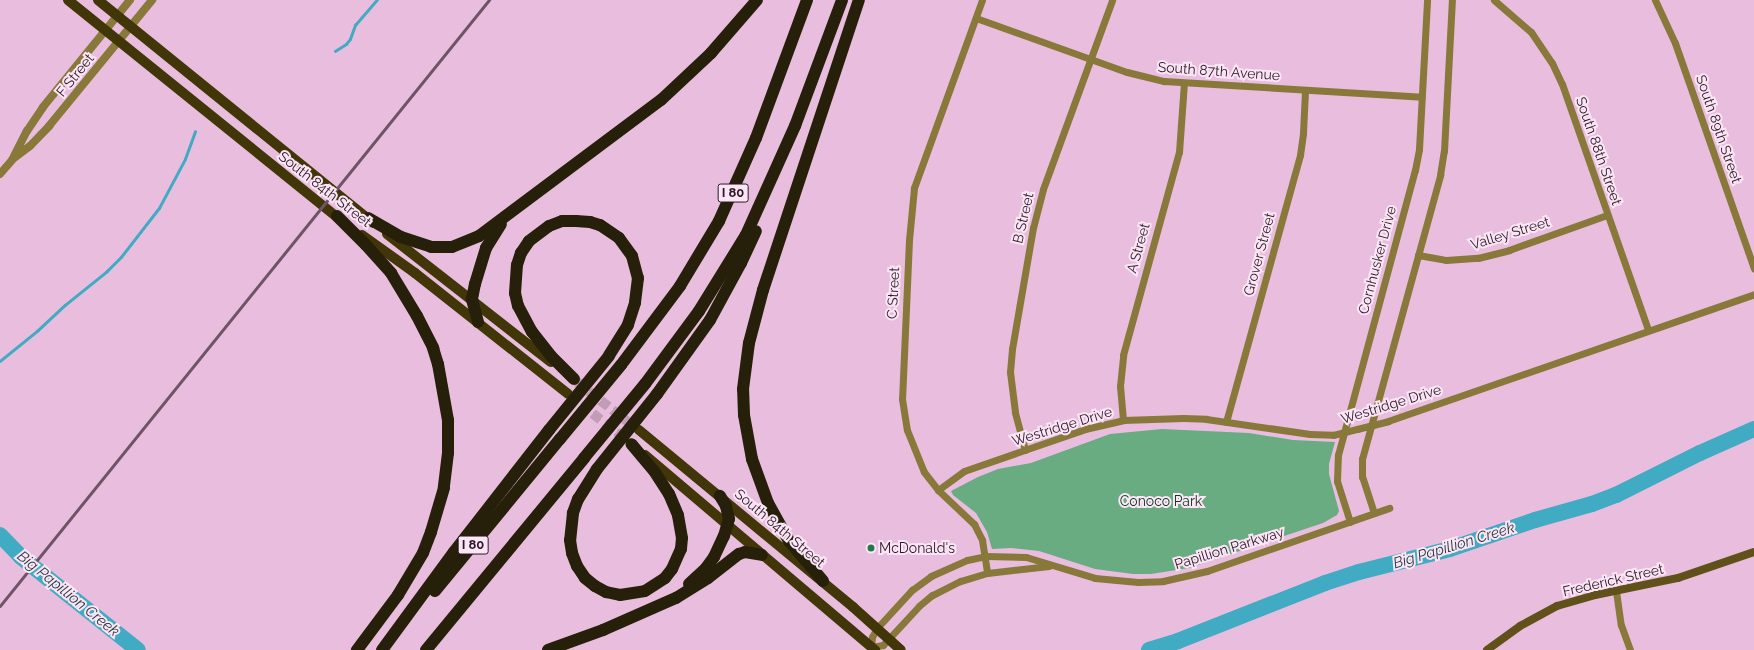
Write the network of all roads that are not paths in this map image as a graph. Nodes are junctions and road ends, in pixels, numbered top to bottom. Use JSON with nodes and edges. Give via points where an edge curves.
{"nodes":[{"id":1,"x":68,"y":0,"type":"edge"},
{"id":2,"x":98,"y":0,"type":"edge"},
{"id":3,"x":130,"y":0,"type":"edge"},
{"id":4,"x":152,"y":0,"type":"edge"},
{"id":5,"x":757,"y":0,"type":"edge"},
{"id":6,"x":807,"y":0,"type":"edge"},
{"id":7,"x":842,"y":0,"type":"edge"},
{"id":8,"x":859,"y":0,"type":"edge"},
{"id":9,"x":982,"y":0,"type":"edge"},
{"id":10,"x":1112,"y":0,"type":"edge"},
{"id":11,"x":1427,"y":0,"type":"edge"},
{"id":12,"x":1452,"y":0,"type":"edge"},
{"id":13,"x":1494,"y":0,"type":"edge"},
{"id":14,"x":1655,"y":0,"type":"edge"},
{"id":15,"x":117,"y":16,"type":"junction"},
{"id":16,"x":976,"y":18,"type":"junction"},
{"id":17,"x":131,"y":27,"type":"junction"},
{"id":18,"x":106,"y":30,"type":"junction"},
{"id":19,"x":119,"y":41,"type":"junction"},
{"id":20,"x":1090,"y":59,"type":"junction"},
{"id":21,"x":1184,"y":83,"type":"junction"},
{"id":22,"x":1305,"y":90,"type":"junction"},
{"id":23,"x":1422,"y":97,"type":"junction"},
{"id":24,"x":783,"y":156,"type":"junction"},
{"id":25,"x":12,"y":160,"type":"junction"},
{"id":26,"x":0,"y":174,"type":"edge"},
{"id":27,"x":521,"y":206,"type":"junction"},
{"id":28,"x":1607,"y":215,"type":"junction"},
{"id":29,"x":337,"y":216,"type":"junction"},
{"id":30,"x":368,"y":218,"type":"junction"},
{"id":31,"x":1418,"y":255,"type":"junction"},
{"id":32,"x":1754,"y":269,"type":"edge"},
{"id":33,"x":1754,"y":294,"type":"edge"},
{"id":34,"x":472,"y":299,"type":"junction"},
{"id":35,"x":478,"y":322,"type":"junction"},
{"id":36,"x":1648,"y":329,"type":"junction"},
{"id":37,"x":576,"y":381,"type":"joint"},
{"id":38,"x":568,"y":394,"type":"tunnel mouth"},
{"id":39,"x":1123,"y":420,"type":"junction"},
{"id":40,"x":1226,"y":422,"type":"junction"},
{"id":41,"x":1371,"y":425,"type":"junction"},
{"id":42,"x":639,"y":430,"type":"tunnel mouth"},
{"id":43,"x":1343,"y":432,"type":"junction"},
{"id":44,"x":630,"y":443,"type":"joint"},
{"id":45,"x":1025,"y":450,"type":"junction"},
{"id":46,"x":938,"y":490,"type":"junction"},
{"id":47,"x":720,"y":496,"type":"junction"},
{"id":48,"x":1389,"y":508,"type":"dead end"},
{"id":49,"x":1374,"y":513,"type":"junction"},
{"id":50,"x":1350,"y":522,"type":"junction"},
{"id":51,"x":727,"y":525,"type":"junction"},
{"id":52,"x":1754,"y":552,"type":"edge"},
{"id":53,"x":762,"y":555,"type":"junction"},
{"id":54,"x":986,"y":556,"type":"junction"},
{"id":55,"x":1049,"y":566,"type":"junction"},
{"id":56,"x":987,"y":573,"type":"junction"},
{"id":57,"x":823,"y":581,"type":"junction"},
{"id":58,"x":1616,"y":591,"type":"junction"},
{"id":59,"x":658,"y":606,"type":"junction"},
{"id":60,"x":876,"y":628,"type":"junction"},
{"id":61,"x":890,"y":639,"type":"junction"},
{"id":62,"x":873,"y":648,"type":"edge"},
{"id":63,"x":357,"y":650,"type":"edge"},
{"id":64,"x":383,"y":650,"type":"edge"},
{"id":65,"x":426,"y":650,"type":"edge"},
{"id":66,"x":548,"y":650,"type":"edge"},
{"id":67,"x":901,"y":650,"type":"edge"},
{"id":68,"x":1487,"y":650,"type":"edge"},
{"id":69,"x":1630,"y":650,"type":"edge"}],
"edges":[{"from":1,"to":18,"type":"main road","name":"South 84th Street"},
{"from":2,"to":15,"type":"main road","name":"South 84th Street"},
{"from":3,"to":15,"type":"street","name":"F Street"},
{"from":4,"to":17,"type":"street","name":"F Street"},
{"from":5,"to":27,"type":"highway","via":[[716,48],[679,85]]},
{"from":6,"to":64,"type":"highway","number":"I 80","bridge":true,"via":[[756,138],[722,215],[677,291],[621,365]]},
{"from":7,"to":24,"type":"highway","number":"I 80"},
{"from":8,"to":57,"type":"highway","via":[[763,290],[749,343],[743,389],[744,415],[751,452],[768,503],[789,541]]},
{"from":9,"to":16,"type":"street","name":"C Street"},
{"from":10,"to":20,"type":"street","name":"B Street"},
{"from":11,"to":23,"type":"street","name":"Cornhusker Drive"},
{"from":12,"to":31,"type":"street","via":[[1444,151]]},
{"from":13,"to":28,"type":"street","name":"South 88th Street","via":[[1532,32],[1552,63],[1562,84]]},
{"from":14,"to":32,"type":"street","name":"South 89th Street","via":[[1675,43]]},
{"from":15,"to":17,"type":"main road","name":"South 84th Street"},
{"from":15,"to":18,"type":"street","name":"F Street"},
{"from":16,"to":20,"type":"street","name":"South 87th Avenue"},
{"from":16,"to":46,"type":"street","name":"C Street","via":[[916,180],[911,204],[903,408],[907,430],[916,454],[928,479]]},
{"from":17,"to":19,"type":"street","name":"F Street"},
{"from":17,"to":30,"type":"main road","name":"South 84th Street"},
{"from":18,"to":19,"type":"main road","name":"South 84th Street"},
{"from":18,"to":25,"type":"street","name":"F Street","via":[[43,108]]},
{"from":19,"to":25,"type":"street","name":"F Street","via":[[49,126]]},
{"from":19,"to":29,"type":"main road","name":"South 84th Street"},
{"from":20,"to":21,"type":"street","name":"South 87th Avenue","via":[[1145,78]]},
{"from":20,"to":45,"type":"street","name":"B Street","via":[[1038,205],[1012,349],[1011,394]]},
{"from":21,"to":22,"type":"street","name":"South 87th Avenue"},
{"from":21,"to":39,"type":"street","name":"A Street","via":[[1179,152],[1123,355],[1120,386]]},
{"from":22,"to":23,"type":"street","name":"South 87th Avenue"},
{"from":22,"to":40,"type":"street","name":"Grover Street","via":[[1300,154]]},
{"from":23,"to":43,"type":"street","name":"Cornhusker Drive","via":[[1415,170]]},
{"from":24,"to":44,"type":"highway","bridge":true,"via":[[757,228],[727,290],[691,348],[597,469],[578,499],[573,513],[570,540],[577,566],[585,578],[595,586],[620,595],[645,591],[665,578],[681,549],[678,515],[669,494],[654,471]]},
{"from":24,"to":65,"type":"highway","number":"I 80","bridge":true,"via":[[732,259],[684,332],[645,384]]},
{"from":25,"to":26,"type":"street","name":"F Street"},
{"from":27,"to":30,"type":"highway","via":[[479,236],[452,247],[431,247],[412,242]]},
{"from":27,"to":34,"type":"highway","via":[[500,226],[486,248]]},
{"from":28,"to":31,"type":"street","name":"Valley Street","via":[[1509,250],[1478,258],[1446,260]]},
{"from":28,"to":36,"type":"street","name":"South 88th Street"},
{"from":29,"to":35,"type":"main road","name":"South 84th Street"},
{"from":29,"to":63,"type":"highway","via":[[391,273],[417,316],[438,364],[446,402],[448,428],[444,488],[432,532],[423,553],[398,595]]},
{"from":30,"to":34,"type":"main road","name":"South 84th Street"},
{"from":31,"to":41,"type":"street"},
{"from":33,"to":36,"type":"street","name":"Westridge Drive"},
{"from":34,"to":35,"type":"highway"},
{"from":34,"to":37,"type":"main road","name":"South 84th Street"},
{"from":35,"to":38,"type":"main road","name":"South 84th Street"},
{"from":36,"to":41,"type":"street","name":"Westridge Drive"},
{"from":37,"to":64,"type":"highway","bridge":true,"via":[[532,332],[518,306],[516,293],[517,265],[529,241],[549,226],[562,221],[576,220],[600,225],[619,238],[632,256],[638,278],[635,303],[628,325],[609,356],[454,552]]},
{"from":39,"to":40,"type":"street","name":"Westridge Drive","via":[[1183,418]]},
{"from":39,"to":45,"type":"street","name":"Westridge Drive","via":[[1085,429]]},
{"from":40,"to":43,"type":"street","name":"Westridge Drive","via":[[1310,434]]},
{"from":41,"to":43,"type":"street","name":"Westridge Drive"},
{"from":41,"to":49,"type":"street","via":[[1362,460],[1362,471],[1363,482]]},
{"from":42,"to":47,"type":"main road","name":"South 84th Street"},
{"from":43,"to":50,"type":"street","name":"Cornhusker Drive","via":[[1336,472]]},
{"from":44,"to":51,"type":"main road"},
{"from":45,"to":46,"type":"street","name":"Westridge Drive","via":[[964,471]]},
{"from":46,"to":54,"type":"street","name":"C Street","via":[[974,524]]},
{"from":47,"to":51,"type":"highway","via":[[728,513]]},
{"from":47,"to":57,"type":"main road","name":"South 84th Street"},
{"from":48,"to":49,"type":"street","name":"Papillion Parkway"},
{"from":49,"to":50,"type":"street","name":"Papillion Parkway"},
{"from":50,"to":55,"type":"street","name":"Papillion Parkway","via":[[1207,571],[1164,581],[1112,581]]},
{"from":51,"to":53,"type":"main road"},
{"from":51,"to":59,"type":"highway","via":[[719,547],[706,568]]},
{"from":52,"to":58,"type":"main road","name":"Frederick Street","via":[[1678,578]]},
{"from":53,"to":59,"type":"highway","via":[[745,552],[739,554],[691,590]]},
{"from":53,"to":62,"type":"main road"},
{"from":54,"to":55,"type":"street","name":"Papillion Parkway","via":[[1026,557]]},
{"from":54,"to":56,"type":"street","name":"C Street"},
{"from":54,"to":60,"type":"street","name":"Papillion Parkway","via":[[967,560],[932,576],[912,590]]},
{"from":55,"to":56,"type":"street","name":"Papillion Parkway"},
{"from":56,"to":61,"type":"street","name":"Papillion Parkway","via":[[960,581],[932,595]]},
{"from":57,"to":60,"type":"main road","name":"South 84th Street"},
{"from":58,"to":68,"type":"main road","name":"Frederick Street","via":[[1577,599],[1539,614]]},
{"from":58,"to":69,"type":"street","via":[[1621,625]]},
{"from":59,"to":66,"type":"highway"},
{"from":60,"to":61,"type":"main road","name":"South 84th Street"},
{"from":60,"to":62,"type":"street","name":"Papillion Parkway","via":[[872,637]]},
{"from":61,"to":62,"type":"street","name":"Papillion Parkway","via":[[883,645]]},
{"from":61,"to":67,"type":"main road","name":"South 84th Street"}]}
